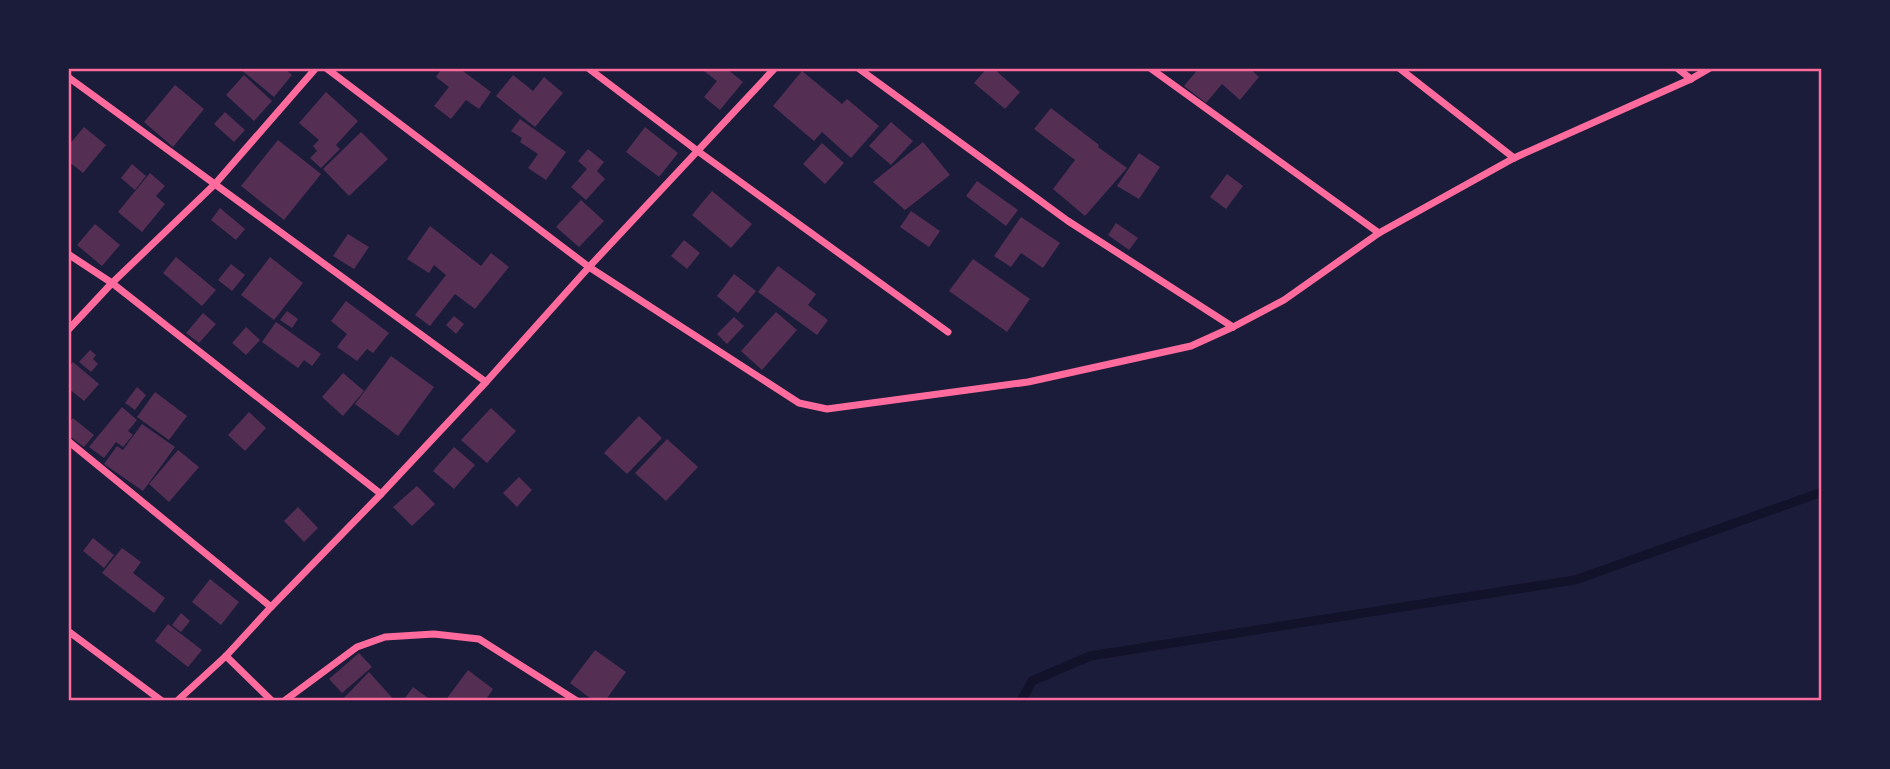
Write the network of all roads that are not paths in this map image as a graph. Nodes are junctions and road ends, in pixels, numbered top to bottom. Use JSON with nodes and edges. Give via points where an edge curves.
{"nodes":[{"id":1,"x":316,"y":68,"type":"edge"},
{"id":2,"x":326,"y":68,"type":"edge"},
{"id":3,"x":588,"y":68,"type":"edge"},
{"id":4,"x":775,"y":68,"type":"edge"},
{"id":5,"x":858,"y":68,"type":"edge"},
{"id":6,"x":1150,"y":68,"type":"edge"},
{"id":7,"x":1399,"y":68,"type":"edge"},
{"id":8,"x":1677,"y":68,"type":"edge"},
{"id":9,"x":1710,"y":68,"type":"edge"},
{"id":10,"x":68,"y":77,"type":"edge"},
{"id":11,"x":1691,"y":79,"type":"junction"},
{"id":12,"x":699,"y":152,"type":"junction"},
{"id":13,"x":1514,"y":158,"type":"junction"},
{"id":14,"x":215,"y":184,"type":"junction"},
{"id":15,"x":1379,"y":233,"type":"junction"},
{"id":16,"x":68,"y":254,"type":"edge"},
{"id":17,"x":589,"y":267,"type":"junction"},
{"id":18,"x":112,"y":283,"type":"junction"},
{"id":19,"x":1233,"y":327,"type":"junction"},
{"id":20,"x":68,"y":330,"type":"edge"},
{"id":21,"x":948,"y":332,"type":"dead end"},
{"id":22,"x":486,"y":382,"type":"junction"},
{"id":23,"x":68,"y":441,"type":"edge"},
{"id":24,"x":381,"y":494,"type":"junction"},
{"id":25,"x":271,"y":607,"type":"junction"},
{"id":26,"x":68,"y":631,"type":"edge"},
{"id":27,"x":226,"y":656,"type":"junction"},
{"id":28,"x":162,"y":701,"type":"edge"},
{"id":29,"x":177,"y":701,"type":"edge"},
{"id":30,"x":272,"y":701,"type":"edge"},
{"id":31,"x":284,"y":701,"type":"edge"},
{"id":32,"x":577,"y":701,"type":"edge"}],
"edges":[{"from":1,"to":14,"type":"street"},
{"from":2,"to":17,"type":"street"},
{"from":3,"to":12,"type":"street"},
{"from":4,"to":12,"type":"street"},
{"from":5,"to":19,"type":"street","via":[[1068,221]]},
{"from":6,"to":15,"type":"street"},
{"from":7,"to":13,"type":"street"},
{"from":8,"to":11,"type":"street"},
{"from":9,"to":11,"type":"street"},
{"from":10,"to":14,"type":"street"},
{"from":11,"to":13,"type":"street"},
{"from":12,"to":17,"type":"street"},
{"from":12,"to":21,"type":"street"},
{"from":13,"to":15,"type":"street"},
{"from":14,"to":18,"type":"street"},
{"from":14,"to":22,"type":"street"},
{"from":15,"to":19,"type":"street","via":[[1284,300]]},
{"from":16,"to":18,"type":"street"},
{"from":17,"to":19,"type":"street","via":[[799,404],[827,409],[1028,382],[1191,346]]},
{"from":17,"to":22,"type":"street"},
{"from":18,"to":20,"type":"street"},
{"from":18,"to":24,"type":"street"},
{"from":22,"to":24,"type":"street"},
{"from":23,"to":25,"type":"street"},
{"from":24,"to":25,"type":"street"},
{"from":25,"to":27,"type":"street"},
{"from":26,"to":28,"type":"street"},
{"from":27,"to":29,"type":"street"},
{"from":27,"to":30,"type":"street"},
{"from":31,"to":32,"type":"street","via":[[357,648],[385,637],[434,634],[479,639]]}]}
